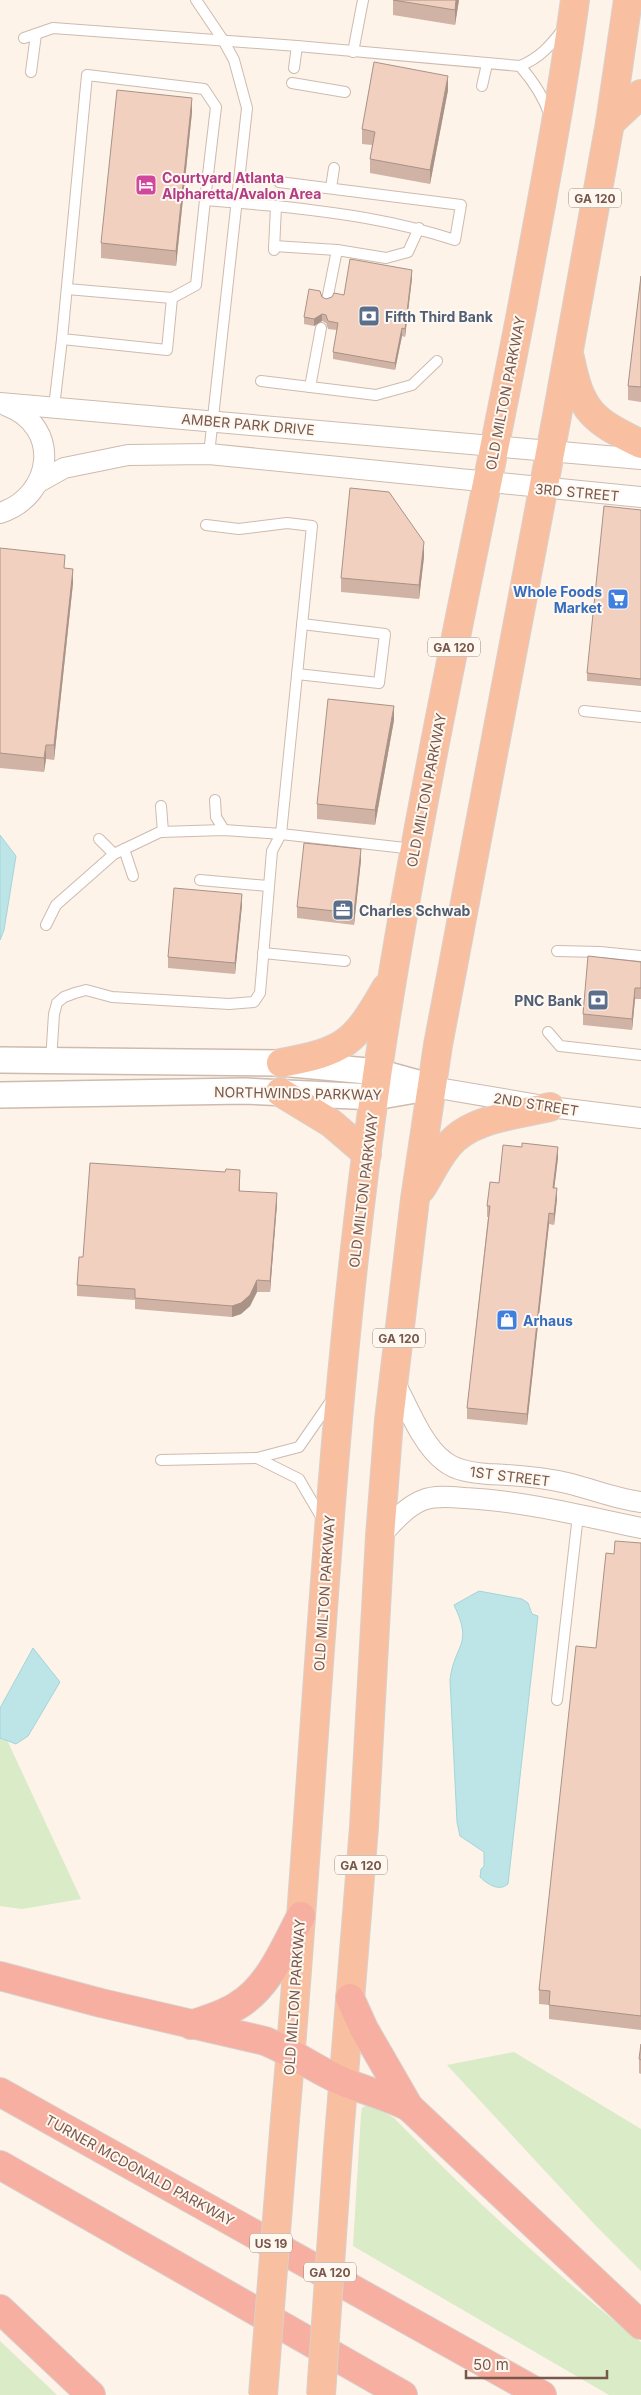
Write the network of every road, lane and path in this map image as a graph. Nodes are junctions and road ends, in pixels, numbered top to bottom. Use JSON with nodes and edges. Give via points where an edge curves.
{"nodes":[{"id":1,"x":196,"y":0,"type":"edge"},
{"id":2,"x":363,"y":0,"type":"edge"},
{"id":3,"x":628,"y":0,"type":"edge"},
{"id":4,"x":574,"y":8,"type":"edge"},
{"id":5,"x":36,"y":34,"type":"junction"},
{"id":6,"x":623,"y":37,"type":"junction"},
{"id":7,"x":24,"y":38,"type":"dead end"},
{"id":8,"x":224,"y":40,"type":"junction"},
{"id":9,"x":297,"y":46,"type":"junction"},
{"id":10,"x":353,"y":52,"type":"junction"},
{"id":11,"x":487,"y":64,"type":"junction"},
{"id":12,"x":520,"y":66,"type":"junction"},
{"id":13,"x":294,"y":68,"type":"dead end"},
{"id":14,"x":641,"y":70,"type":"edge"},
{"id":15,"x":31,"y":72,"type":"dead end"},
{"id":16,"x":292,"y":83,"type":"dead end"},
{"id":17,"x":482,"y":86,"type":"dead end"},
{"id":18,"x":345,"y":92,"type":"dead end"},
{"id":19,"x":641,"y":94,"type":"edge"},
{"id":20,"x":610,"y":123,"type":"junction"},
{"id":21,"x":554,"y":132,"type":"junction"},
{"id":22,"x":334,"y":168,"type":"dead end"},
{"id":23,"x":279,"y":182,"type":"dead end"},
{"id":24,"x":331,"y":188,"type":"junction"},
{"id":25,"x":206,"y":200,"type":"junction"},
{"id":26,"x":236,"y":202,"type":"junction"},
{"id":27,"x":276,"y":206,"type":"junction"},
{"id":28,"x":419,"y":228,"type":"junction"},
{"id":29,"x":337,"y":250,"type":"junction"},
{"id":30,"x":67,"y":289,"type":"junction"},
{"id":31,"x":172,"y":298,"type":"junction"},
{"id":32,"x":327,"y":300,"type":"edge"},
{"id":33,"x":321,"y":328,"type":"dead end"},
{"id":34,"x":62,"y":339,"type":"junction"},
{"id":35,"x":569,"y":349,"type":"junction"},
{"id":36,"x":437,"y":361,"type":"dead end"},
{"id":37,"x":260,"y":381,"type":"dead end"},
{"id":38,"x":310,"y":387,"type":"junction"},
{"id":39,"x":0,"y":403,"type":"edge"},
{"id":40,"x":54,"y":408,"type":"junction"},
{"id":41,"x":212,"y":420,"type":"junction"},
{"id":42,"x":641,"y":444,"type":"edge"},
{"id":43,"x":508,"y":447,"type":"junction"},
{"id":44,"x":550,"y":451,"type":"junction"},
{"id":45,"x":209,"y":454,"type":"junction"},
{"id":46,"x":641,"y":459,"type":"edge"},
{"id":47,"x":39,"y":482,"type":"junction"},
{"id":48,"x":501,"y":483,"type":"junction"},
{"id":49,"x":543,"y":489,"type":"junction"},
{"id":50,"x":641,"y":498,"type":"edge"},
{"id":51,"x":0,"y":514,"type":"edge"},
{"id":52,"x":206,"y":525,"type":"dead end"},
{"id":53,"x":302,"y":624,"type":"junction"},
{"id":54,"x":297,"y":674,"type":"junction"},
{"id":55,"x":584,"y":710,"type":"dead end"},
{"id":56,"x":641,"y":717,"type":"edge"},
{"id":57,"x":215,"y":800,"type":"dead end"},
{"id":58,"x":161,"y":806,"type":"dead end"},
{"id":59,"x":224,"y":830,"type":"junction"},
{"id":60,"x":163,"y":832,"type":"junction"},
{"id":61,"x":281,"y":834,"type":"junction"},
{"id":62,"x":98,"y":839,"type":"dead end"},
{"id":63,"x":124,"y":849,"type":"junction"},
{"id":64,"x":414,"y":849,"type":"junction"},
{"id":65,"x":114,"y":854,"type":"junction"},
{"id":66,"x":133,"y":876,"type":"dead end"},
{"id":67,"x":200,"y":880,"type":"dead end"},
{"id":68,"x":268,"y":886,"type":"junction"},
{"id":69,"x":46,"y":925,"type":"dead end"},
{"id":70,"x":557,"y":951,"type":"dead end"},
{"id":71,"x":263,"y":953,"type":"junction"},
{"id":72,"x":641,"y":956,"type":"edge"},
{"id":73,"x":345,"y":961,"type":"dead end"},
{"id":74,"x":394,"y":973,"type":"junction"},
{"id":75,"x":548,"y":1032,"type":"dead end"},
{"id":76,"x":641,"y":1055,"type":"edge"},
{"id":77,"x":0,"y":1060,"type":"edge"},
{"id":78,"x":50,"y":1061,"type":"junction"},
{"id":79,"x":281,"y":1063,"type":"junction"},
{"id":80,"x":376,"y":1085,"type":"junction"},
{"id":81,"x":432,"y":1088,"type":"junction"},
{"id":82,"x":280,"y":1092,"type":"junction"},
{"id":83,"x":0,"y":1095,"type":"edge"},
{"id":84,"x":550,"y":1107,"type":"junction"},
{"id":85,"x":641,"y":1118,"type":"edge"},
{"id":86,"x":367,"y":1154,"type":"junction"},
{"id":87,"x":415,"y":1199,"type":"junction"},
{"id":88,"x":394,"y":1381,"type":"junction"},
{"id":89,"x":342,"y":1386,"type":"junction"},
{"id":90,"x":258,"y":1458,"type":"junction"},
{"id":91,"x":161,"y":1460,"type":"dead end"},
{"id":92,"x":641,"y":1502,"type":"edge"},
{"id":93,"x":578,"y":1515,"type":"junction"},
{"id":94,"x":641,"y":1528,"type":"edge"},
{"id":95,"x":329,"y":1531,"type":"junction"},
{"id":96,"x":380,"y":1536,"type":"junction"},
{"id":97,"x":558,"y":1700,"type":"dead end"},
{"id":98,"x":300,"y":1916,"type":"junction"},
{"id":99,"x":0,"y":1976,"type":"edge"},
{"id":100,"x":350,"y":1998,"type":"junction"},
{"id":101,"x":191,"y":2025,"type":"junction"},
{"id":102,"x":291,"y":2053,"type":"junction"},
{"id":103,"x":344,"y":2082,"type":"junction"},
{"id":104,"x":0,"y":2092,"type":"edge"},
{"id":105,"x":409,"y":2107,"type":"junction"},
{"id":106,"x":0,"y":2165,"type":"edge"},
{"id":107,"x":0,"y":2309,"type":"edge"},
{"id":108,"x":641,"y":2326,"type":"edge"},
{"id":109,"x":91,"y":2395,"type":"edge"},
{"id":110,"x":263,"y":2395,"type":"edge"},
{"id":111,"x":321,"y":2395,"type":"edge"},
{"id":112,"x":403,"y":2395,"type":"edge"},
{"id":113,"x":542,"y":2395,"type":"edge"}],
"edges":[{"from":1,"to":8,"type":"lane"},
{"from":2,"to":10,"type":"lane"},
{"from":3,"to":6,"type":"highway","number":"GA 120"},
{"from":4,"to":12,"type":"lane","via":[[543,53]]},
{"from":4,"to":21,"type":"highway","name":"OLD MILTON PARKWAY","number":"GA 120"},
{"from":5,"to":7,"type":"lane"},
{"from":5,"to":8,"type":"lane","via":[[53,28]]},
{"from":5,"to":15,"type":"lane"},
{"from":6,"to":14,"type":"highway"},
{"from":6,"to":20,"type":"highway","number":"GA 120"},
{"from":8,"to":9,"type":"lane"},
{"from":8,"to":26,"type":"lane","via":[[234,60],[247,108]]},
{"from":9,"to":10,"type":"lane"},
{"from":9,"to":13,"type":"lane"},
{"from":10,"to":11,"type":"lane"},
{"from":11,"to":12,"type":"lane"},
{"from":11,"to":17,"type":"lane"},
{"from":12,"to":21,"type":"lane","via":[[542,95]]},
{"from":16,"to":18,"type":"lane"},
{"from":19,"to":20,"type":"highway"},
{"from":20,"to":35,"type":"highway","number":"GA 120"},
{"from":21,"to":43,"type":"highway","name":"OLD MILTON PARKWAY","number":"GA 120"},
{"from":22,"to":24,"type":"lane"},
{"from":23,"to":24,"type":"lane"},
{"from":24,"to":28,"type":"lane","via":[[462,205],[455,240]]},
{"from":25,"to":26,"type":"lane"},
{"from":25,"to":30,"type":"lane","via":[[216,107],[204,90],[87,75]]},
{"from":25,"to":31,"type":"lane","via":[[196,285]]},
{"from":26,"to":27,"type":"lane"},
{"from":26,"to":41,"type":"lane"},
{"from":27,"to":28,"type":"lane","via":[[358,215]]},
{"from":27,"to":29,"type":"lane","via":[[274,248]]},
{"from":28,"to":29,"type":"lane","via":[[408,252],[386,258]]},
{"from":29,"to":32,"type":"lane"},
{"from":30,"to":31,"type":"lane"},
{"from":30,"to":34,"type":"lane"},
{"from":31,"to":34,"type":"lane","via":[[167,350]]},
{"from":33,"to":38,"type":"lane"},
{"from":34,"to":40,"type":"lane"},
{"from":35,"to":42,"type":"highway","via":[[575,380],[592,415]]},
{"from":35,"to":44,"type":"highway","number":"GA 120"},
{"from":36,"to":38,"type":"lane","via":[[412,386],[376,395]]},
{"from":37,"to":38,"type":"lane"},
{"from":39,"to":40,"type":"street","name":"AMBER PARK DRIVE"},
{"from":39,"to":47,"type":"street","via":[[29,419],[39,433],[44,466]]},
{"from":40,"to":41,"type":"street","name":"AMBER PARK DRIVE"},
{"from":41,"to":43,"type":"street","name":"AMBER PARK DRIVE"},
{"from":41,"to":45,"type":"lane"},
{"from":43,"to":44,"type":"street"},
{"from":43,"to":48,"type":"highway","name":"OLD MILTON PARKWAY","number":"GA 120"},
{"from":44,"to":46,"type":"street"},
{"from":44,"to":49,"type":"highway","number":"GA 120"},
{"from":45,"to":47,"type":"street","via":[[128,455],[64,468]]},
{"from":45,"to":48,"type":"street"},
{"from":47,"to":51,"type":"street","via":[[29,498]]},
{"from":48,"to":49,"type":"street","name":"3RD STREET"},
{"from":48,"to":64,"type":"highway","name":"OLD MILTON PARKWAY","number":"GA 120"},
{"from":49,"to":50,"type":"street","name":"3RD STREET"},
{"from":49,"to":81,"type":"highway","number":"GA 120"},
{"from":52,"to":53,"type":"lane","via":[[239,529],[287,523],[312,526]]},
{"from":53,"to":54,"type":"lane"},
{"from":53,"to":54,"type":"lane","via":[[385,634],[379,683]]},
{"from":54,"to":61,"type":"lane"},
{"from":55,"to":56,"type":"lane"},
{"from":57,"to":59,"type":"lane","via":[[216,817]]},
{"from":58,"to":60,"type":"lane"},
{"from":59,"to":60,"type":"lane"},
{"from":59,"to":61,"type":"lane"},
{"from":60,"to":63,"type":"lane"},
{"from":61,"to":64,"type":"lane"},
{"from":61,"to":68,"type":"lane","via":[[272,851]]},
{"from":62,"to":65,"type":"lane"},
{"from":63,"to":65,"type":"lane"},
{"from":63,"to":66,"type":"lane"},
{"from":64,"to":74,"type":"highway","name":"OLD MILTON PARKWAY","number":"GA 120"},
{"from":65,"to":69,"type":"lane","via":[[56,904]]},
{"from":67,"to":68,"type":"lane"},
{"from":68,"to":71,"type":"lane"},
{"from":70,"to":72,"type":"lane"},
{"from":71,"to":73,"type":"lane"},
{"from":71,"to":78,"type":"lane","via":[[260,994],[254,1002],[229,1004],[112,997],[86,990],[64,997],[57,1003],[54,1014]]},
{"from":74,"to":79,"type":"highway","via":[[354,1036],[335,1049]]},
{"from":74,"to":80,"type":"highway","name":"OLD MILTON PARKWAY","number":"GA 120"},
{"from":75,"to":76,"type":"lane","via":[[560,1046]]},
{"from":77,"to":78,"type":"street","name":"NORTHWINDS PARKWAY"},
{"from":78,"to":79,"type":"street","name":"NORTHWINDS PARKWAY"},
{"from":79,"to":80,"type":"street","name":"NORTHWINDS PARKWAY"},
{"from":80,"to":81,"type":"street","name":"NORTHWINDS PARKWAY"},
{"from":80,"to":82,"type":"street","name":"NORTHWINDS PARKWAY"},
{"from":80,"to":86,"type":"highway","name":"OLD MILTON PARKWAY","number":"GA 120"},
{"from":81,"to":84,"type":"street","name":"2ND STREET"},
{"from":81,"to":87,"type":"highway","number":"GA 120"},
{"from":82,"to":83,"type":"street","name":"NORTHWINDS PARKWAY"},
{"from":82,"to":86,"type":"highway","via":[[330,1123]]},
{"from":84,"to":85,"type":"street","name":"2ND STREET"},
{"from":84,"to":87,"type":"highway","via":[[465,1130],[448,1146]]},
{"from":86,"to":89,"type":"highway","name":"OLD MILTON PARKWAY","number":"GA 120"},
{"from":87,"to":88,"type":"highway","number":"GA 120"},
{"from":88,"to":92,"type":"street","name":"1ST STREET","via":[[428,1444],[456,1468],[473,1473],[529,1476]]},
{"from":88,"to":96,"type":"highway","number":"GA 120"},
{"from":89,"to":90,"type":"lane","via":[[299,1447]]},
{"from":89,"to":95,"type":"highway","name":"OLD MILTON PARKWAY","number":"GA 120"},
{"from":90,"to":91,"type":"lane"},
{"from":90,"to":95,"type":"lane","via":[[299,1479]]},
{"from":93,"to":94,"type":"street","name":"1ST STREET"},
{"from":93,"to":96,"type":"street","name":"1ST STREET","via":[[488,1499],[437,1498],[424,1500],[405,1510]]},
{"from":93,"to":97,"type":"lane"},
{"from":95,"to":98,"type":"highway","name":"OLD MILTON PARKWAY","number":"GA 120"},
{"from":96,"to":100,"type":"highway","number":"GA 120","via":[[364,1827]]},
{"from":98,"to":101,"type":"highway","via":[[276,1963],[256,1991],[231,2010]]},
{"from":98,"to":102,"type":"highway","name":"OLD MILTON PARKWAY","number":"GA 120"},
{"from":99,"to":101,"type":"highway"},
{"from":100,"to":103,"type":"highway","number":"GA 120"},
{"from":100,"to":105,"type":"highway"},
{"from":101,"to":102,"type":"highway","via":[[265,2041]]},
{"from":102,"to":103,"type":"highway"},
{"from":102,"to":110,"type":"highway","name":"OLD MILTON PARKWAY","number":"GA 120","bridge":true},
{"from":103,"to":105,"type":"highway"},
{"from":103,"to":111,"type":"highway","number":"GA 120","bridge":true},
{"from":104,"to":113,"type":"highway","name":"TURNER MCDONALD PARKWAY","number":"US 19"},
{"from":105,"to":108,"type":"highway"},
{"from":106,"to":112,"type":"highway"},
{"from":107,"to":109,"type":"highway"}]}
